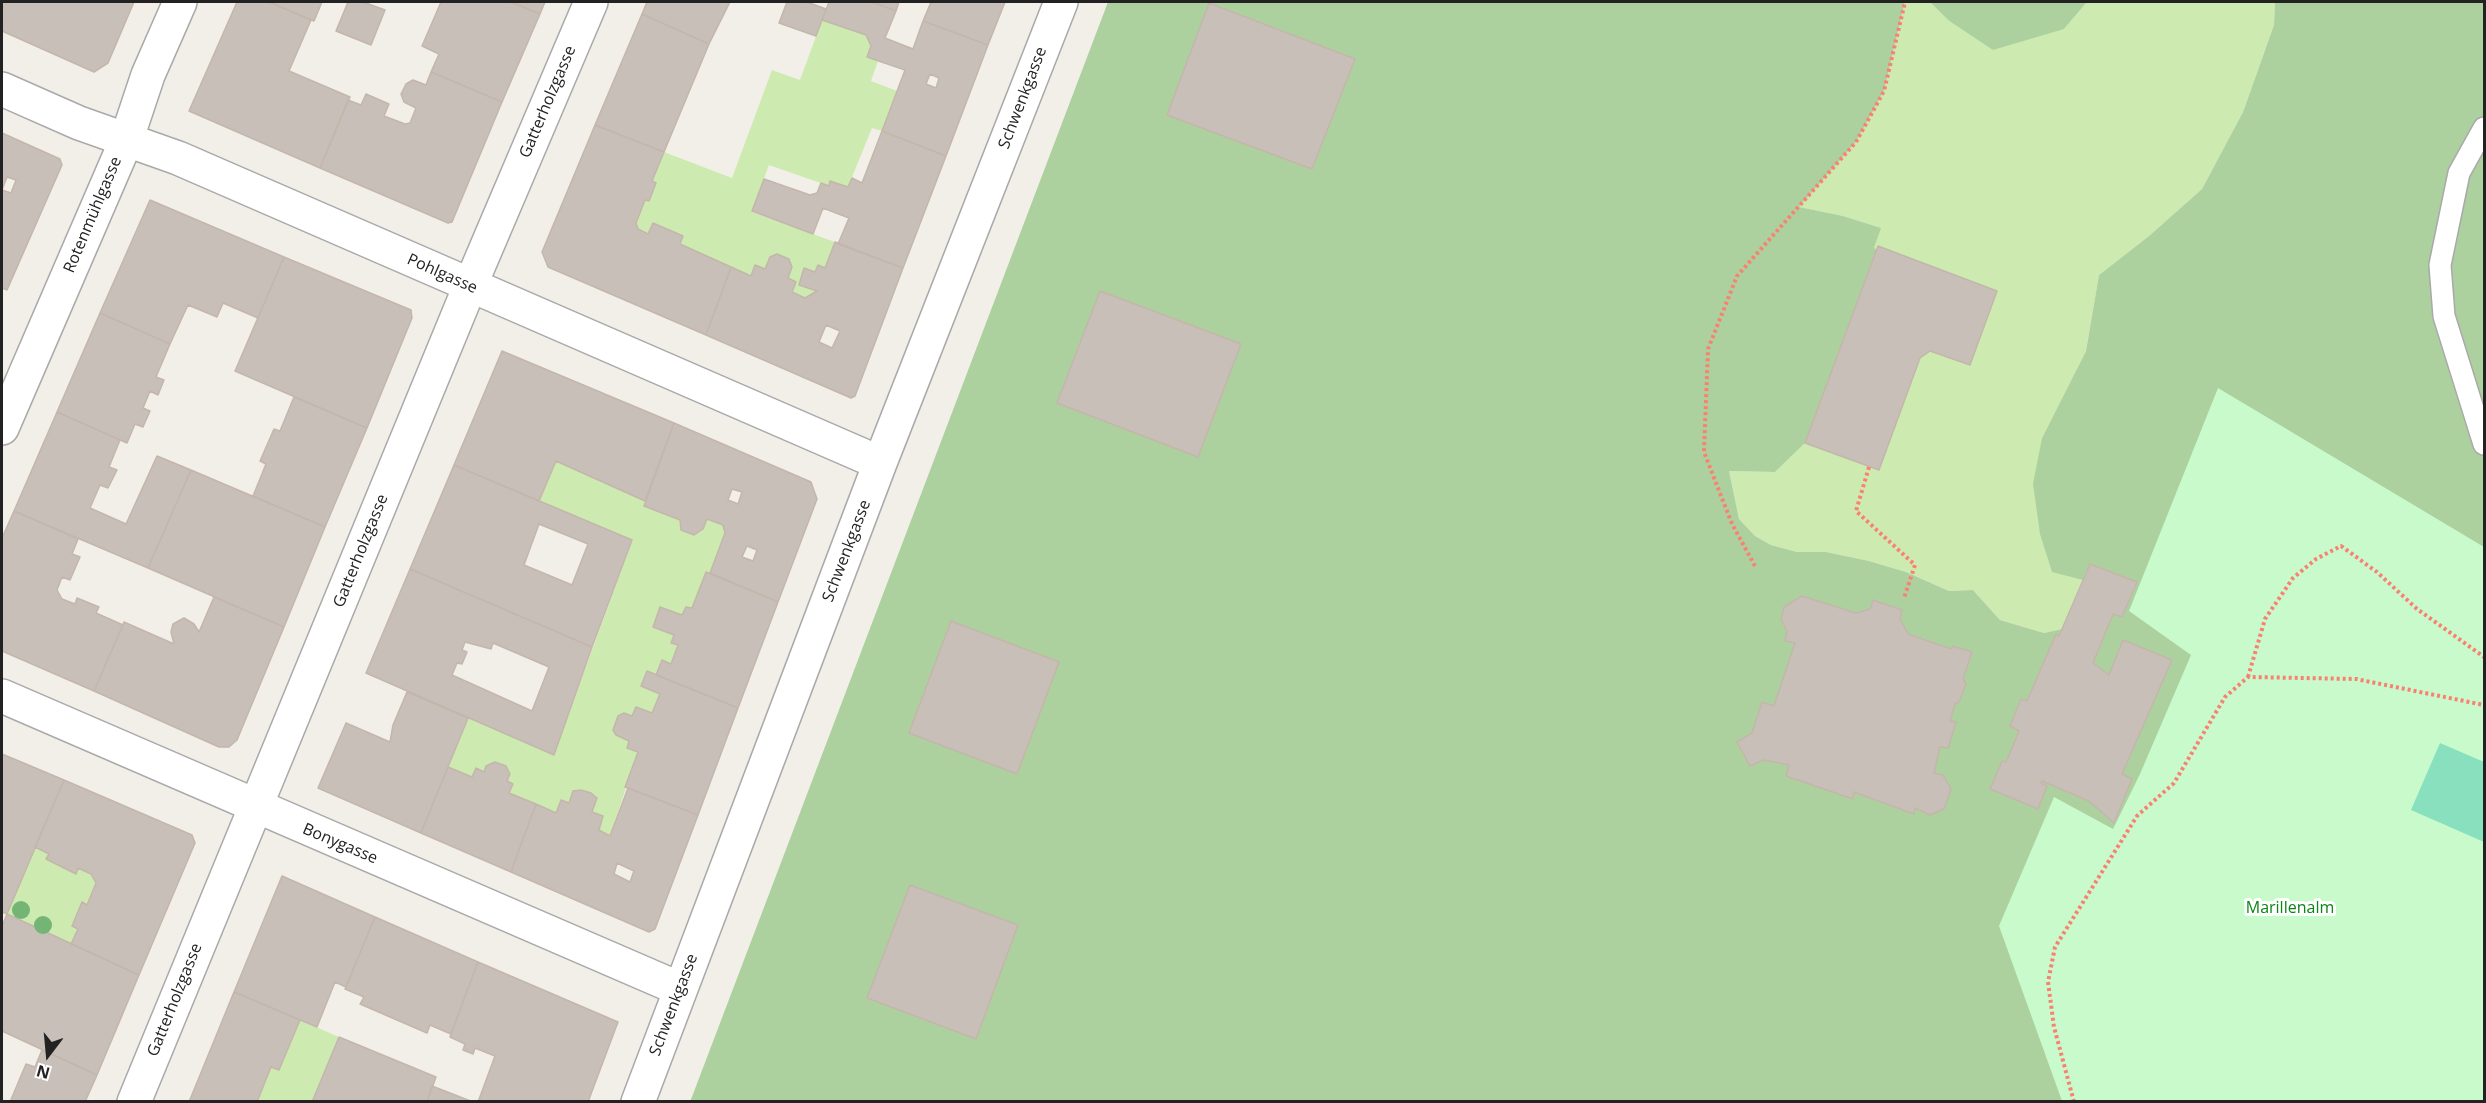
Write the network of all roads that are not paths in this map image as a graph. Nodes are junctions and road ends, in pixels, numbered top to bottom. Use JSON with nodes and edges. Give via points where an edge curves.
{"nodes":[{"id":1,"x":180,"y":2,"type":"edge"},
{"id":2,"x":591,"y":2,"type":"edge"},
{"id":3,"x":1060,"y":2,"type":"edge"},
{"id":4,"x":2,"y":89,"type":"edge"},
{"id":5,"x":2484,"y":128,"type":"edge"},
{"id":6,"x":126,"y":141,"type":"junction"},
{"id":7,"x":470,"y":286,"type":"junction"},
{"id":8,"x":2,"y":428,"type":"edge"},
{"id":9,"x":2484,"y":444,"type":"edge"},
{"id":10,"x":880,"y":463,"type":"junction"},
{"id":11,"x":2,"y":696,"type":"edge"},
{"id":12,"x":255,"y":807,"type":"junction"},
{"id":13,"x":680,"y":989,"type":"junction"},
{"id":14,"x":134,"y":1101,"type":"edge"},
{"id":15,"x":638,"y":1101,"type":"edge"}],
"edges":[{"from":1,"to":6,"type":"street","name":"Rotenmühlgasse","via":[[148,75]]},
{"from":2,"to":7,"type":"street","name":"Gatterholzgasse"},
{"from":3,"to":10,"type":"street","name":"Schwenkgasse"},
{"from":4,"to":6,"type":"street","name":"Pohlgasse"},
{"from":5,"to":9,"type":"lane","via":[[2459,173],[2440,265],[2444,316]]},
{"from":6,"to":7,"type":"street","name":"Pohlgasse","via":[[178,158]]},
{"from":6,"to":8,"type":"street","name":"Rotenmühlgasse"},
{"from":7,"to":10,"type":"street","name":"Pohlgasse"},
{"from":7,"to":12,"type":"street","name":"Gatterholzgasse"},
{"from":10,"to":13,"type":"street","name":"Schwenkgasse"},
{"from":11,"to":12,"type":"street","name":"Bonygasse"},
{"from":12,"to":13,"type":"street","name":"Bonygasse"},
{"from":12,"to":14,"type":"street","name":"Gatterholzgasse"},
{"from":13,"to":15,"type":"street","name":"Schwenkgasse"}]}
